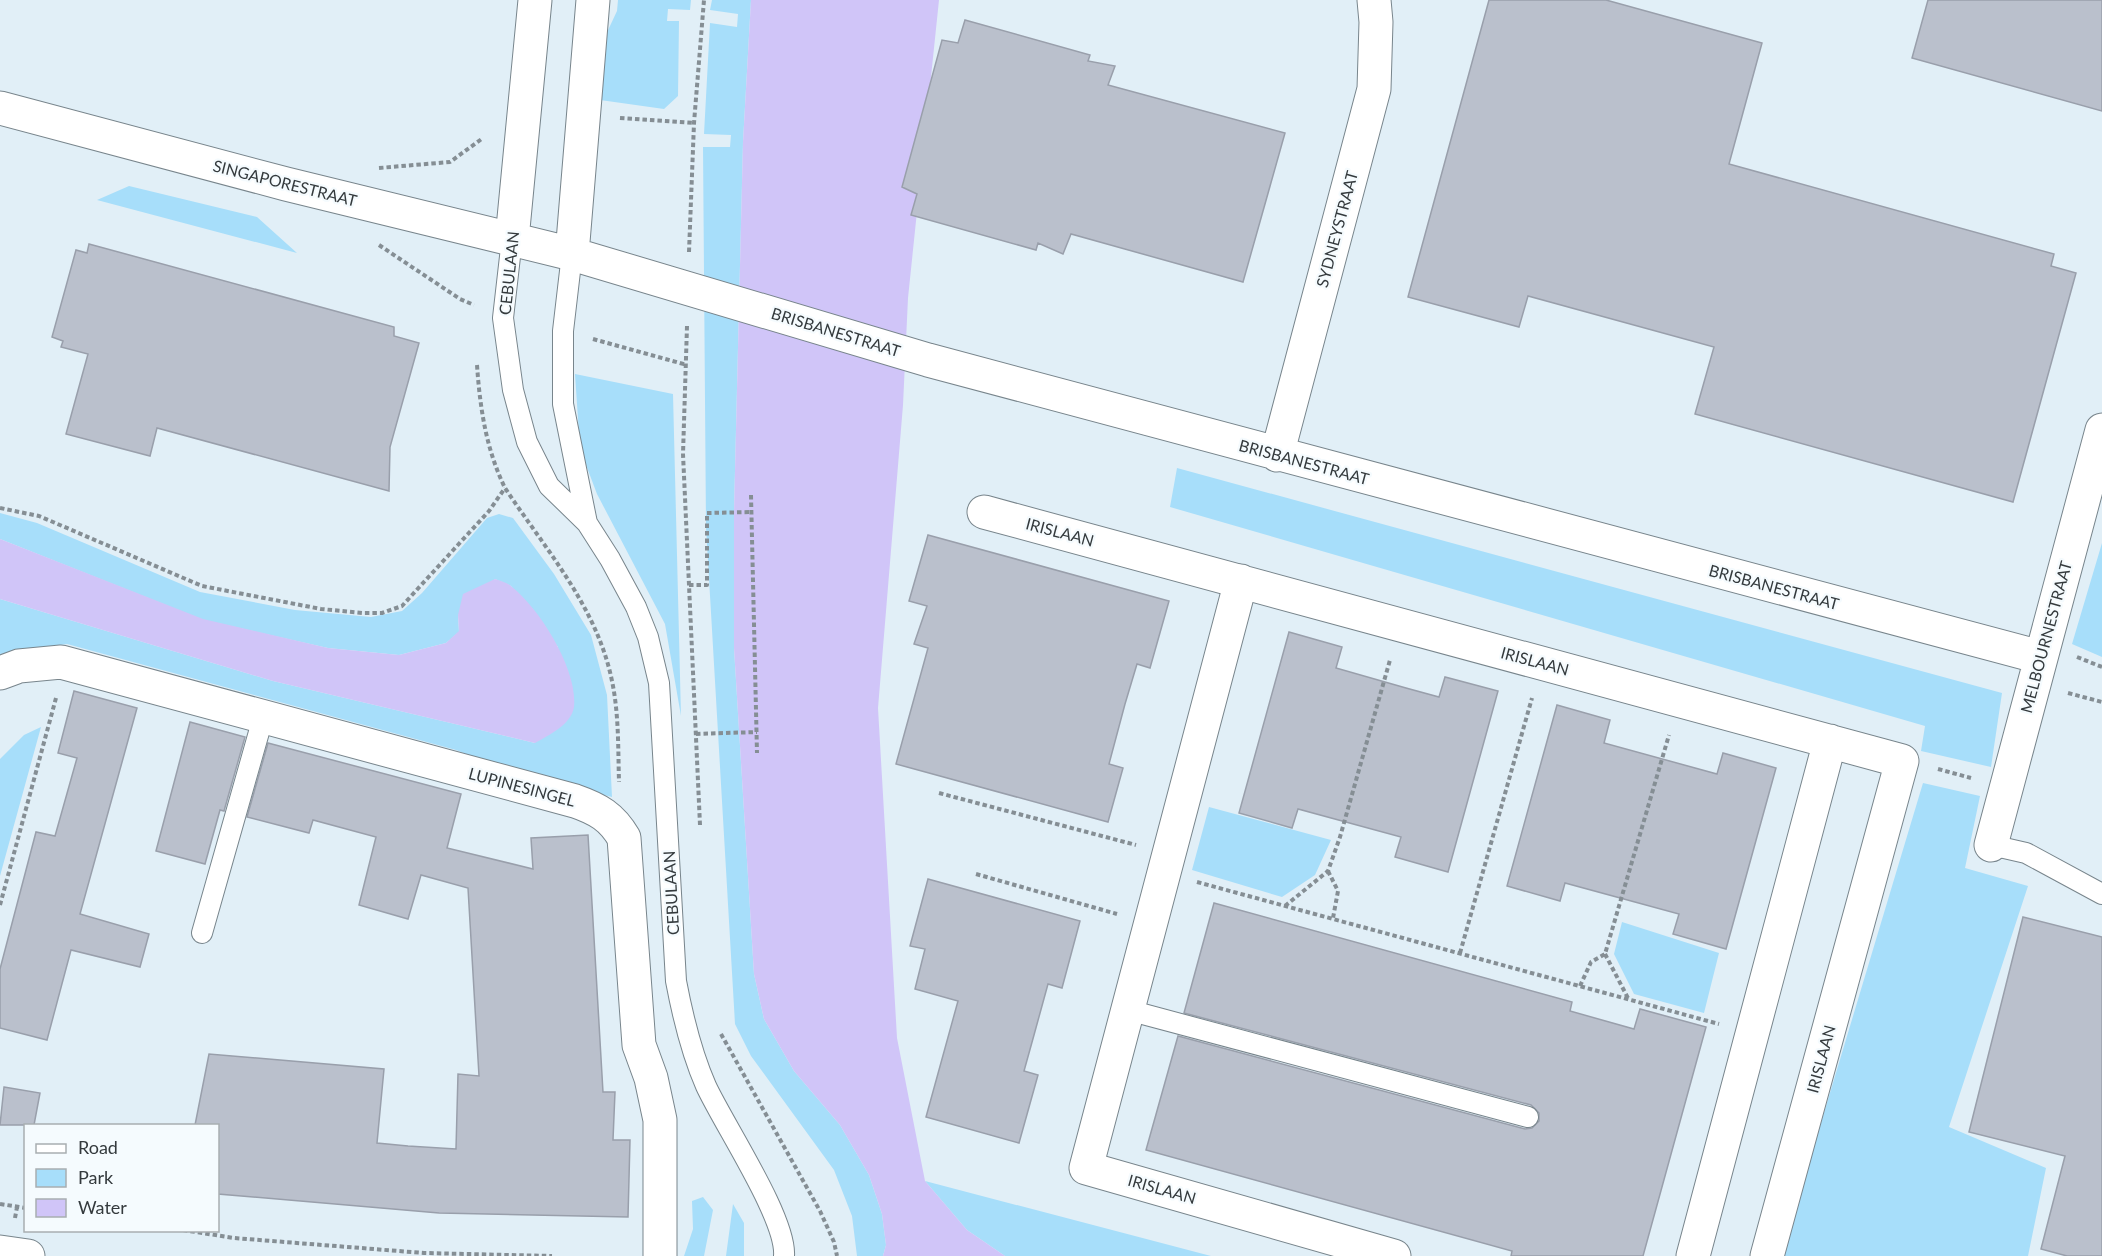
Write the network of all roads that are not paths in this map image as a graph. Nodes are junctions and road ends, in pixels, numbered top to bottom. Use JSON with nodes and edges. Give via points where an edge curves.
{"nodes":[{"id":1,"x":534,"y":0,"type":"edge"},
{"id":2,"x":593,"y":0,"type":"edge"},
{"id":3,"x":1374,"y":0,"type":"edge"},
{"id":4,"x":0,"y":108,"type":"edge"},
{"id":5,"x":512,"y":239,"type":"junction"},
{"id":6,"x":572,"y":254,"type":"junction"},
{"id":7,"x":2102,"y":430,"type":"edge"},
{"id":8,"x":1276,"y":455,"type":"junction"},
{"id":9,"x":984,"y":512,"type":"dead end"},
{"id":10,"x":587,"y":523,"type":"junction"},
{"id":11,"x":1241,"y":582,"type":"junction"},
{"id":12,"x":2040,"y":657,"type":"junction"},
{"id":13,"x":0,"y":673,"type":"edge"},
{"id":14,"x":263,"y":718,"type":"junction"},
{"id":15,"x":1830,"y":741,"type":"junction"},
{"id":16,"x":1991,"y":845,"type":"joint"},
{"id":17,"x":2102,"y":894,"type":"edge"},
{"id":18,"x":202,"y":933,"type":"dead end"},
{"id":19,"x":1128,"y":1010,"type":"junction"},
{"id":20,"x":1528,"y":1117,"type":"dead end"},
{"id":21,"x":660,"y":1256,"type":"edge"},
{"id":22,"x":784,"y":1256,"type":"edge"},
{"id":23,"x":1394,"y":1256,"type":"edge"},
{"id":24,"x":1693,"y":1256,"type":"edge"},
{"id":25,"x":1767,"y":1256,"type":"edge"}],
"edges":[{"from":1,"to":5,"type":"street","name":"CEBULAAN"},
{"from":2,"to":6,"type":"street","name":"CEBULAAN"},
{"from":3,"to":8,"type":"street","name":"SYDNEYSTRAAT","via":[[1374,88]]},
{"from":4,"to":5,"type":"street","name":"SINGAPORESTRAAT"},
{"from":5,"to":6,"type":"street","name":"SINGAPORESTRAAT"},
{"from":5,"to":10,"type":"lane","name":"CEBULAAN","via":[[503,318],[513,390],[527,442],[549,486]]},
{"from":6,"to":8,"type":"street","name":"BRISBANESTRAAT","via":[[928,360]]},
{"from":6,"to":10,"type":"lane","name":"CEBULAAN","via":[[563,331],[562,404]]},
{"from":7,"to":12,"type":"street","name":"MELBOURNESTRAAT"},
{"from":8,"to":12,"type":"street","name":"BRISBANESTRAAT"},
{"from":9,"to":11,"type":"street","name":"IRISLAAN"},
{"from":10,"to":22,"type":"lane","name":"CEBULAAN","via":[[636,607],[659,683],[676,981],[683,1020],[707,1089],[780,1228]]},
{"from":11,"to":15,"type":"street","name":"IRISLAAN"},
{"from":11,"to":19,"type":"street","name":"IRISLAAN"},
{"from":12,"to":16,"type":"street","name":"MELBOURNESTRAAT"},
{"from":13,"to":14,"type":"street","name":"LUPINESINGEL","via":[[19,666],[61,662]]},
{"from":14,"to":18,"type":"lane"},
{"from":14,"to":21,"type":"street","name":"LUPINESINGEL","via":[[575,801],[597,808],[615,823],[624,838],[639,1045],[660,1120]]},
{"from":15,"to":24,"type":"street"},
{"from":15,"to":25,"type":"street","name":"IRISLAAN","via":[[1902,761]]},
{"from":16,"to":17,"type":"lane","via":[[2026,853]]},
{"from":19,"to":20,"type":"lane"},
{"from":19,"to":23,"type":"street","name":"IRISLAAN","via":[[1086,1168]]}]}
